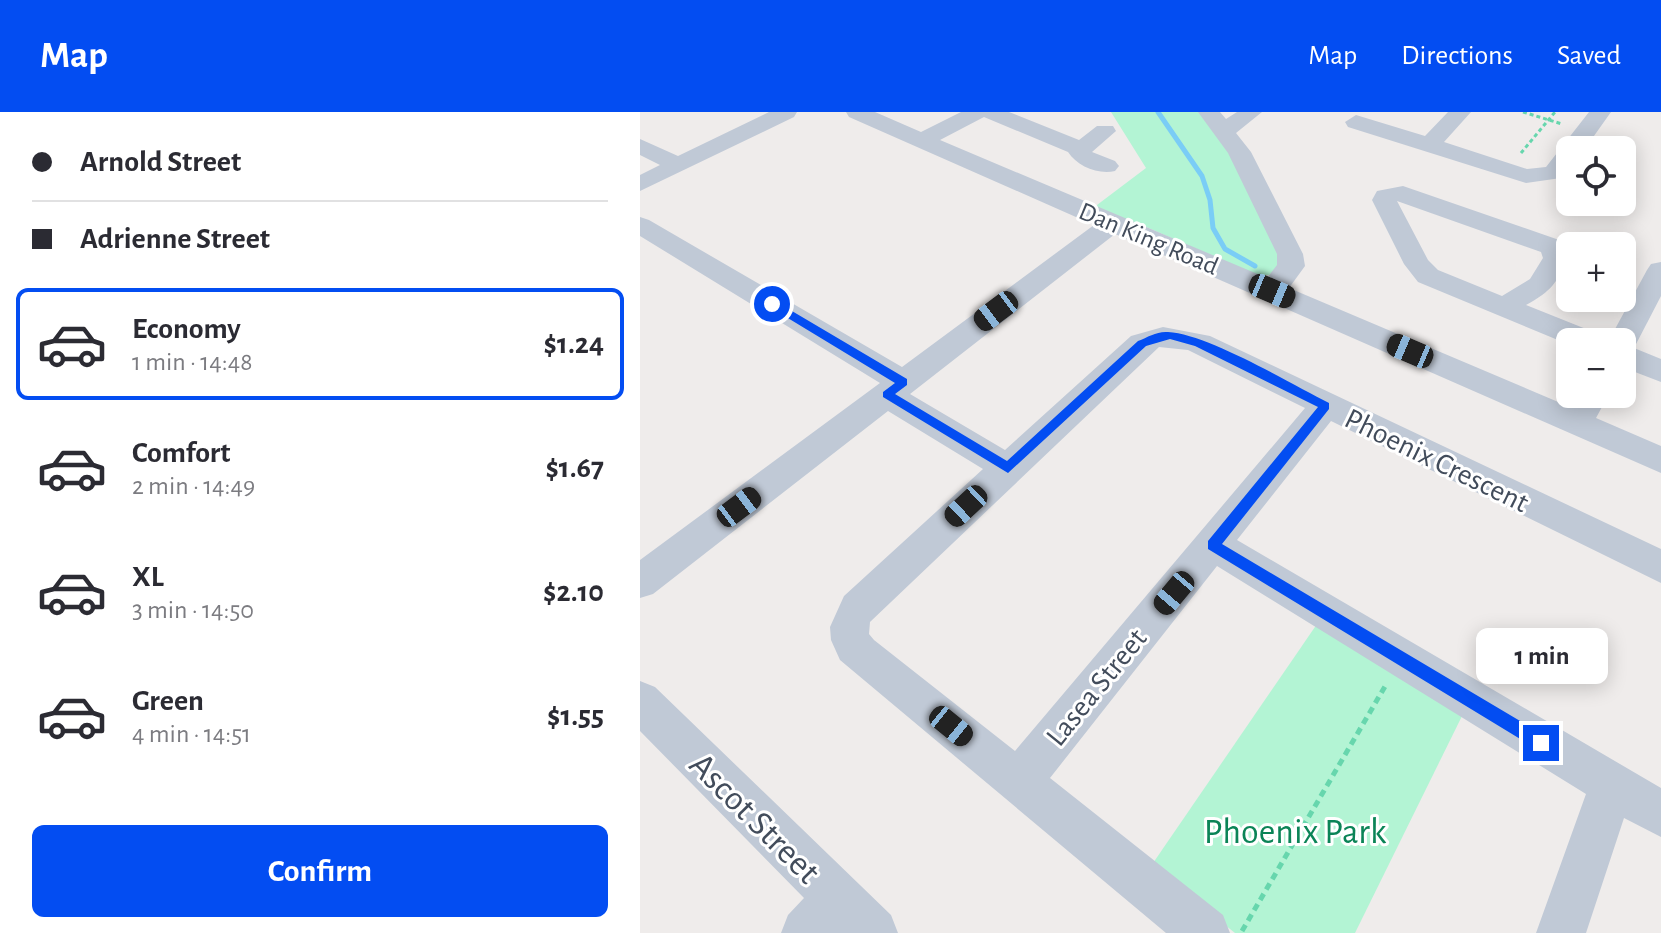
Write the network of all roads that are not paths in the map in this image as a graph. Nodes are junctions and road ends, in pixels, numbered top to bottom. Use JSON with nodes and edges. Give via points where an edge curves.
{"nodes":[{"id":1,"x":786,"y":112,"type":"edge"},
{"id":2,"x":857,"y":112,"type":"edge"},
{"id":3,"x":978,"y":112,"type":"edge"},
{"id":4,"x":990,"y":112,"type":"edge"},
{"id":5,"x":1251,"y":112,"type":"edge"},
{"id":6,"x":1460,"y":112,"type":"edge"},
{"id":7,"x":1600,"y":112,"type":"edge"},
{"id":8,"x":1217,"y":121,"type":"edge"},
{"id":9,"x":1356,"y":122,"type":"dead end"},
{"id":10,"x":1105,"y":131,"type":"dead end"},
{"id":11,"x":1582,"y":136,"type":"edge"},
{"id":12,"x":922,"y":140,"type":"junction"},
{"id":13,"x":1429,"y":145,"type":"junction"},
{"id":14,"x":640,"y":146,"type":"edge"},
{"id":15,"x":1079,"y":148,"type":"junction"},
{"id":16,"x":678,"y":165,"type":"junction"},
{"id":17,"x":1107,"y":166,"type":"dead end"},
{"id":18,"x":1556,"y":170,"type":"edge"},
{"id":19,"x":640,"y":184,"type":"edge"},
{"id":20,"x":1113,"y":223,"type":"junction"},
{"id":21,"x":640,"y":225,"type":"edge"},
{"id":22,"x":1661,"y":270,"type":"edge"},
{"id":23,"x":1272,"y":291,"type":"junction"},
{"id":24,"x":1508,"y":308,"type":"junction"},
{"id":25,"x":1556,"y":328,"type":"edge"},
{"id":26,"x":1630,"y":328,"type":"edge"},
{"id":27,"x":1636,"y":361,"type":"edge"},
{"id":28,"x":1661,"y":371,"type":"edge"},
{"id":29,"x":895,"y":388,"type":"junction"},
{"id":30,"x":1325,"y":406,"type":"junction"},
{"id":31,"x":1585,"y":408,"type":"edge"},
{"id":32,"x":1577,"y":423,"type":"junction"},
{"id":33,"x":1661,"y":460,"type":"edge"},
{"id":34,"x":1008,"y":468,"type":"junction"},
{"id":35,"x":1213,"y":545,"type":"junction"},
{"id":36,"x":1661,"y":567,"type":"edge"},
{"id":37,"x":640,"y":582,"type":"edge"},
{"id":38,"x":640,"y":701,"type":"edge"},
{"id":39,"x":1019,"y":781,"type":"junction"},
{"id":40,"x":1612,"y":786,"type":"junction"},
{"id":41,"x":1661,"y":814,"type":"edge"},
{"id":42,"x":822,"y":915,"type":"edge"},
{"id":43,"x":873,"y":933,"type":"edge"},
{"id":44,"x":1205,"y":933,"type":"edge"},
{"id":45,"x":1561,"y":933,"type":"edge"}],
"edges":[{"from":1,"to":16,"type":"street"},
{"from":2,"to":12,"type":"street","name":"Dan King Road"},
{"from":3,"to":12,"type":"street"},
{"from":4,"to":15,"type":"street"},
{"from":5,"to":8,"type":"street"},
{"from":6,"to":13,"type":"street"},
{"from":7,"to":11,"type":"street"},
{"from":8,"to":23,"type":"street","via":[[1239,152],[1292,258]]},
{"from":9,"to":13,"type":"street"},
{"from":10,"to":15,"type":"street"},
{"from":12,"to":20,"type":"street","name":"Dan King Road"},
{"from":13,"to":18,"type":"street","via":[[1526,176]]},
{"from":14,"to":16,"type":"street"},
{"from":15,"to":17,"type":"street","via":[[1083,157]]},
{"from":16,"to":19,"type":"street"},
{"from":20,"to":23,"type":"street","name":"Dan King Road"},
{"from":20,"to":29,"type":"street"},
{"from":21,"to":29,"type":"street"},
{"from":22,"to":26,"type":"street"},
{"from":23,"to":32,"type":"street","name":"Dan King Road"},
{"from":24,"to":24,"type":"street","via":[[1423,271],[1386,196],[1403,193],[1553,247],[1556,258],[1541,285]]},
{"from":24,"to":25,"type":"street"},
{"from":27,"to":28,"type":"street"},
{"from":29,"to":34,"type":"street"},
{"from":29,"to":37,"type":"street"},
{"from":30,"to":34,"type":"street","name":"Phoenix Crescent","via":[[1199,343],[1159,336],[1142,343]]},
{"from":30,"to":35,"type":"street","name":"Lasea Street"},
{"from":30,"to":36,"type":"street","name":"Phoenix Crescent"},
{"from":31,"to":32,"type":"street"},
{"from":32,"to":33,"type":"street","name":"Dan King Road"},
{"from":34,"to":39,"type":"street","name":"Phoenix Crescent","via":[[863,602],[849,629],[860,653]]},
{"from":35,"to":39,"type":"street","name":"Lasea Street"},
{"from":35,"to":40,"type":"street"},
{"from":38,"to":42,"type":"street","name":"Ascot Street"},
{"from":39,"to":44,"type":"street","name":"Phoenix Crescent"},
{"from":40,"to":41,"type":"street"},
{"from":40,"to":45,"type":"street"},
{"from":42,"to":43,"type":"street","name":"Ascot Street"}]}
